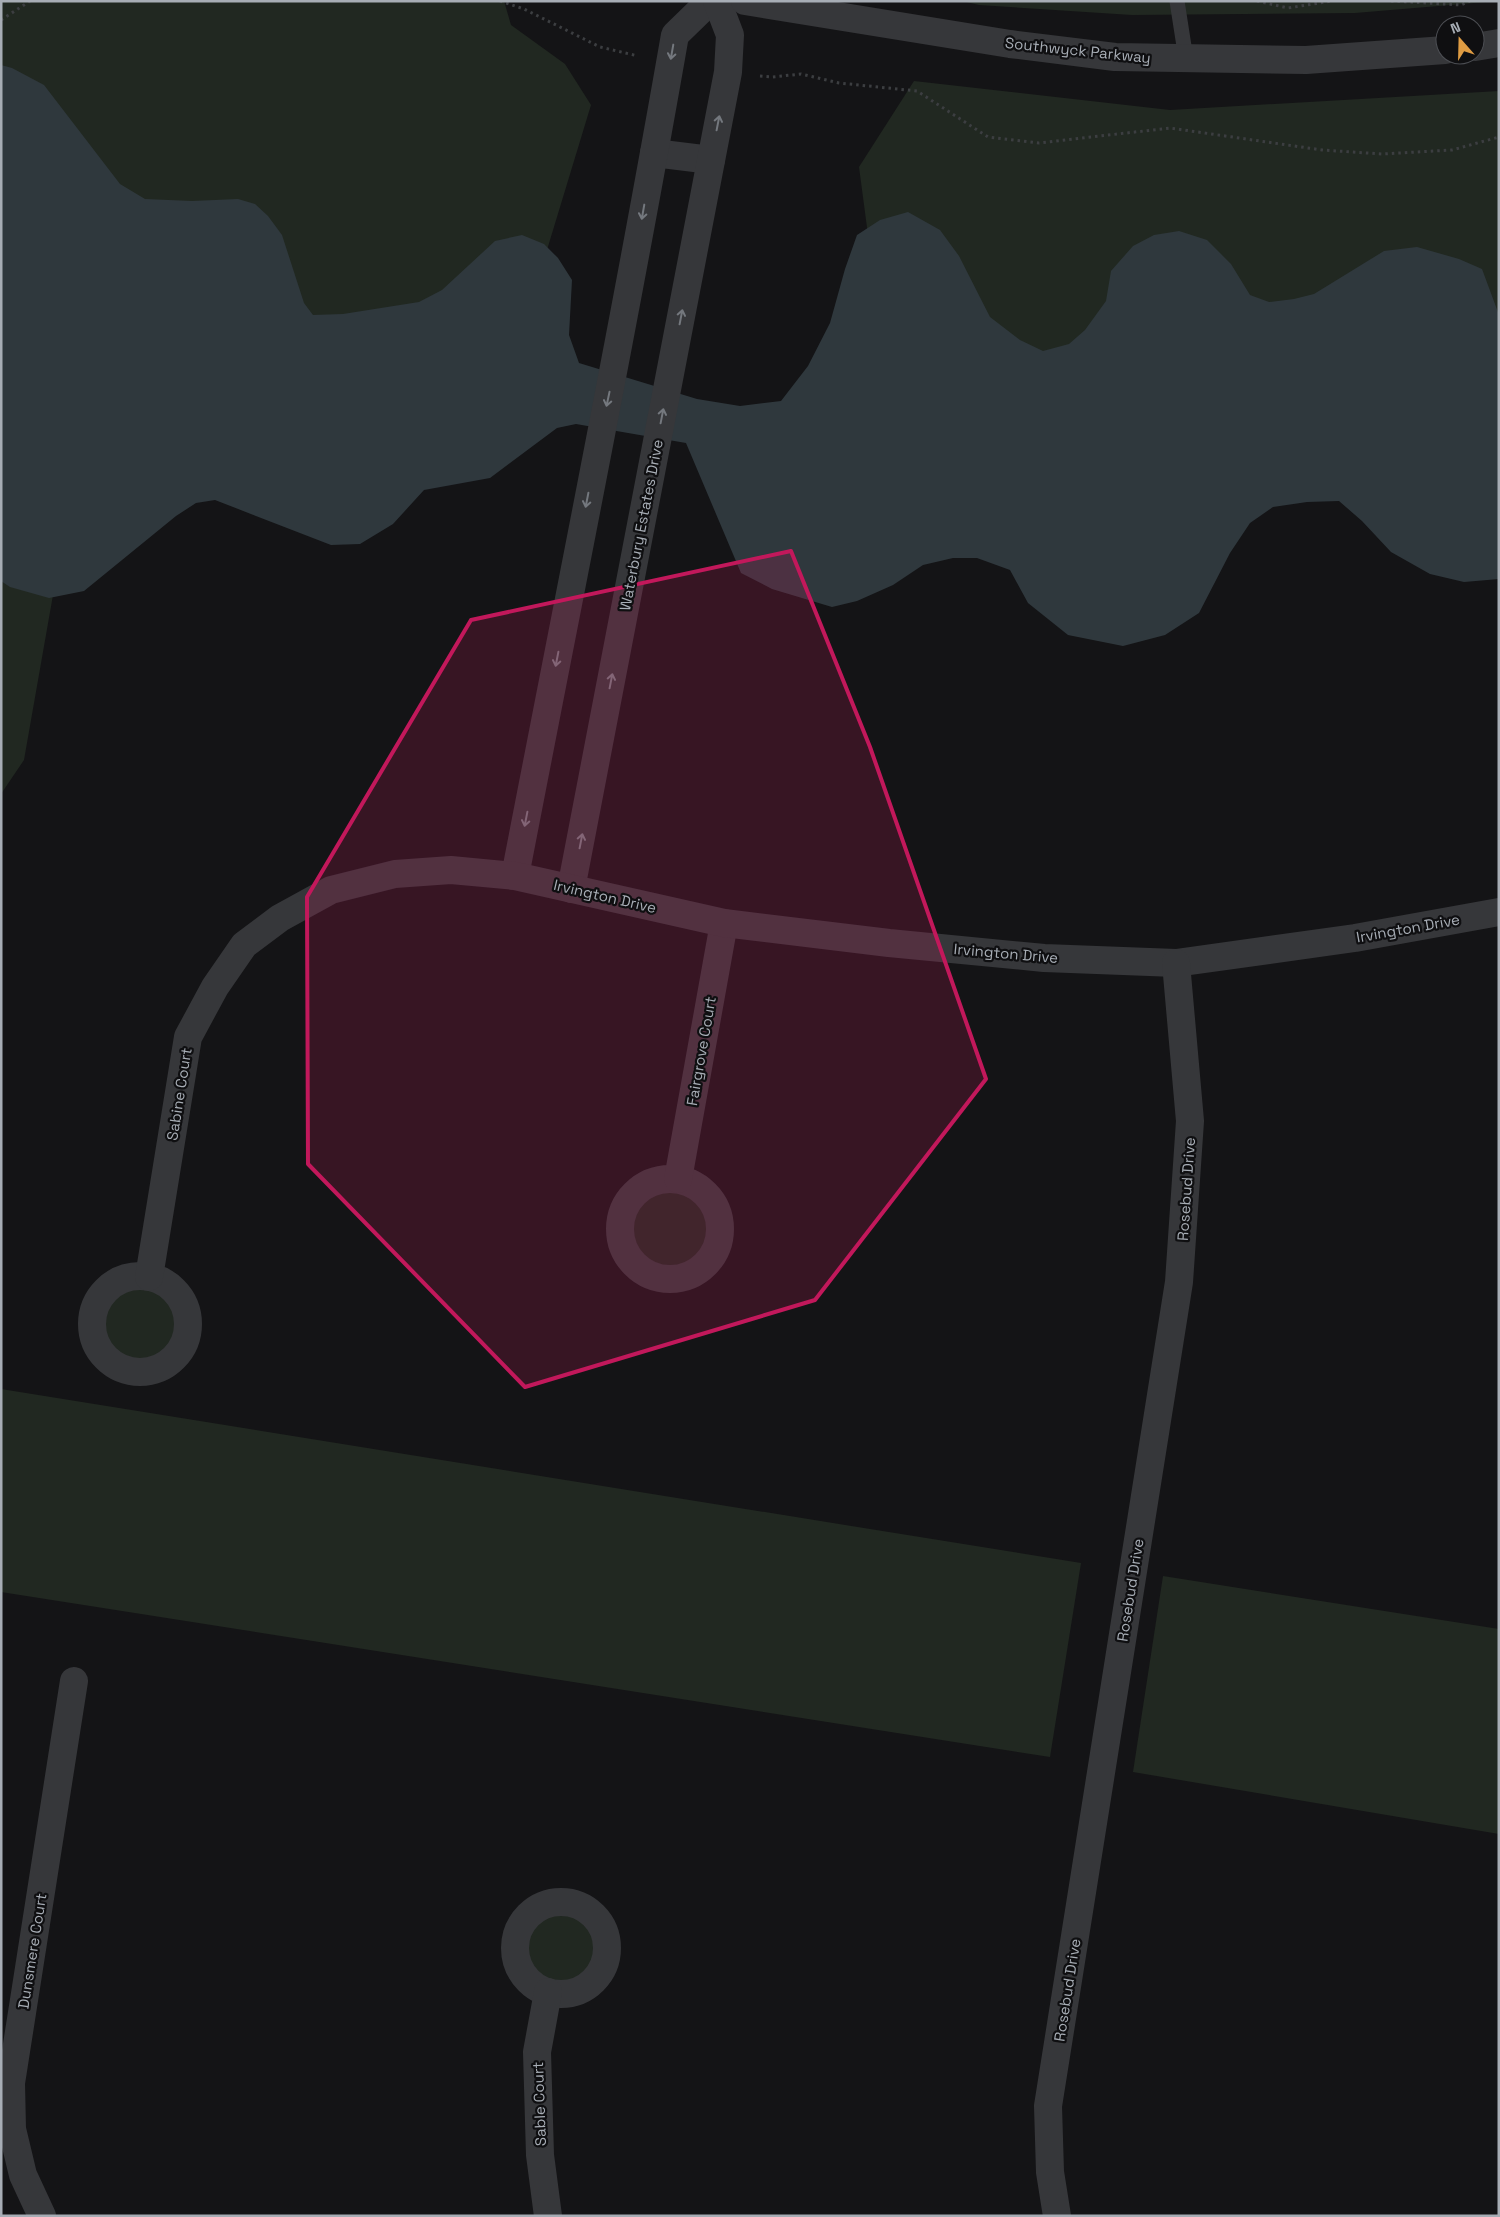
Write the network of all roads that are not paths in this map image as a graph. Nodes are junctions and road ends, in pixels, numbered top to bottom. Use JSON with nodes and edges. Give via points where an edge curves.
{"nodes":[{"id":1,"x":710,"y":1,"type":"edge"},
{"id":2,"x":717,"y":1,"type":"edge"},
{"id":3,"x":745,"y":1,"type":"edge"},
{"id":4,"x":1178,"y":1,"type":"edge"},
{"id":5,"x":1499,"y":43,"type":"edge"},
{"id":6,"x":1485,"y":45,"type":"edge"},
{"id":7,"x":1435,"y":51,"type":"edge"},
{"id":8,"x":1186,"y":59,"type":"junction"},
{"id":9,"x":654,"y":153,"type":"junction"},
{"id":10,"x":711,"y":160,"type":"junction"},
{"id":11,"x":515,"y":876,"type":"junction"},
{"id":12,"x":572,"y":889,"type":"junction"},
{"id":13,"x":1499,"y":912,"type":"edge"},
{"id":14,"x":724,"y":924,"type":"junction"},
{"id":15,"x":1176,"y":962,"type":"junction"},
{"id":16,"x":678,"y":1179,"type":"dead end"},
{"id":17,"x":149,"y":1276,"type":"dead end"},
{"id":18,"x":74,"y":1682,"type":"dead end"},
{"id":19,"x":548,"y":1992,"type":"dead end"},
{"id":20,"x":42,"y":2216,"type":"edge"},
{"id":21,"x":548,"y":2216,"type":"edge"},
{"id":22,"x":1057,"y":2216,"type":"edge"}],
"edges":[{"from":1,"to":9,"type":"street","one_way":true,"via":[[675,35]]},
{"from":10,"to":2,"type":"street","name":"Waterbury Estates Drive","one_way":true,"via":[[728,72],[730,36]]},
{"from":3,"to":8,"type":"street","name":"Southwyck Parkway","via":[[1010,44],[1115,57]]},
{"from":4,"to":8,"type":"lane"},
{"from":5,"to":6,"type":"street"},
{"from":7,"to":8,"type":"street","name":"Southwyck Parkway","via":[[1306,60]]},
{"from":9,"to":10,"type":"street"},
{"from":9,"to":11,"type":"street","one_way":true},
{"from":12,"to":10,"type":"street","name":"Waterbury Estates Drive","one_way":true},
{"from":11,"to":12,"type":"street","name":"Irvington Drive"},
{"from":11,"to":17,"type":"street","name":"Sabine Court","via":[[451,870],[395,874],[331,890],[280,918],[244,945],[215,987],[188,1037]]},
{"from":12,"to":14,"type":"street","name":"Irvington Drive"},
{"from":13,"to":15,"type":"street","name":"Irvington Drive","via":[[1355,938]]},
{"from":14,"to":15,"type":"street","name":"Irvington Drive","via":[[1044,958]]},
{"from":14,"to":16,"type":"street","name":"Fairgrove Court"},
{"from":15,"to":22,"type":"street","name":"Rosebud Drive","via":[[1190,1121],[1179,1282],[1048,2106],[1050,2172]]},
{"from":18,"to":20,"type":"street","name":"Dunsmere Court","via":[[11,2083],[12,2129],[23,2175]]},
{"from":19,"to":21,"type":"street","name":"Sable Court","via":[[537,2052],[540,2155]]}]}
